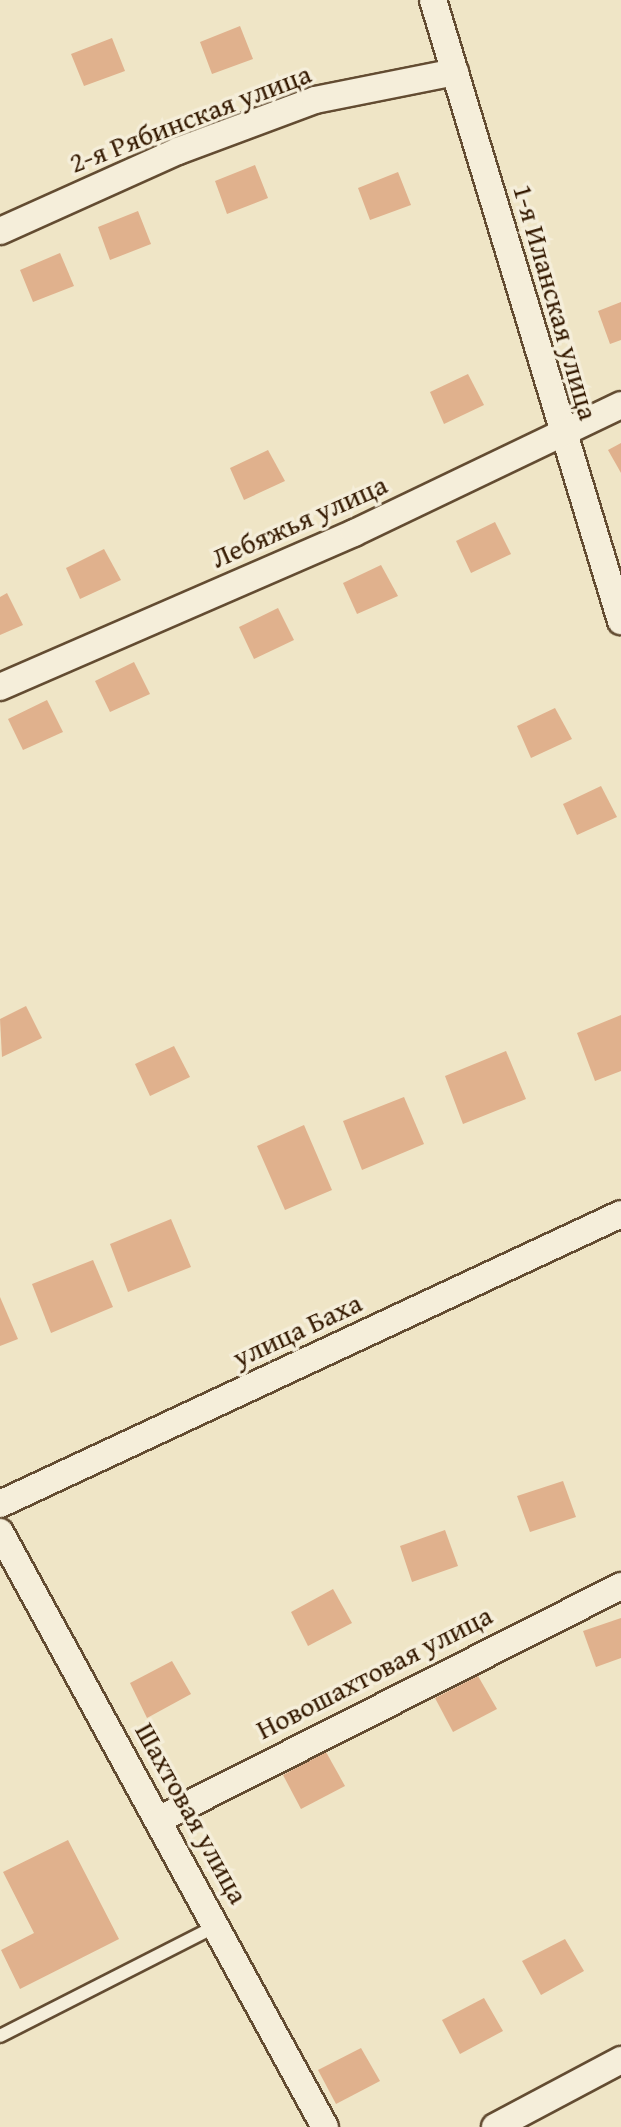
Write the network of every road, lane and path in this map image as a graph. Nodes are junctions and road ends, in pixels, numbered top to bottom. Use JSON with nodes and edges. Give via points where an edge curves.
{"nodes":[{"id":1,"x":433,"y":0,"type":"edge"},
{"id":2,"x":455,"y":72,"type":"junction"},
{"id":3,"x":0,"y":231,"type":"edge"},
{"id":4,"x":621,"y":405,"type":"edge"},
{"id":5,"x":561,"y":434,"type":"junction"},
{"id":6,"x":621,"y":621,"type":"edge"},
{"id":7,"x":0,"y":687,"type":"edge"},
{"id":8,"x":621,"y":1214,"type":"edge"},
{"id":9,"x":0,"y":1504,"type":"edge"},
{"id":10,"x":0,"y":1532,"type":"edge"},
{"id":11,"x":621,"y":1586,"type":"edge"},
{"id":12,"x":158,"y":1820,"type":"junction"},
{"id":13,"x":218,"y":1925,"type":"junction"},
{"id":14,"x":0,"y":2036,"type":"edge"},
{"id":15,"x":621,"y":2060,"type":"edge"},
{"id":16,"x":325,"y":2127,"type":"edge"},
{"id":17,"x":495,"y":2127,"type":"edge"}],
"edges":[{"from":1,"to":2,"type":"street","name":"1-я Иланская улица"},
{"from":2,"to":3,"type":"street","name":"2-я Рябинская улица","via":[[315,100],[178,151]]},
{"from":2,"to":5,"type":"street","name":"1-я Иланская улица"},
{"from":4,"to":5,"type":"street","name":"Лебяжья улица"},
{"from":5,"to":6,"type":"street","name":"1-я Иланская улица"},
{"from":5,"to":7,"type":"street","name":"Лебяжья улица","via":[[354,533]]},
{"from":8,"to":9,"type":"street","name":"улица Баха"},
{"from":10,"to":12,"type":"street","name":"Шахтовая улица"},
{"from":11,"to":12,"type":"street","name":"Новошахтовая улица"},
{"from":12,"to":13,"type":"street","name":"Шахтовая улица"},
{"from":13,"to":14,"type":"lane"},
{"from":13,"to":16,"type":"street","name":"Шахтовая улица","via":[[284,2060]]},
{"from":15,"to":17,"type":"street"}]}
